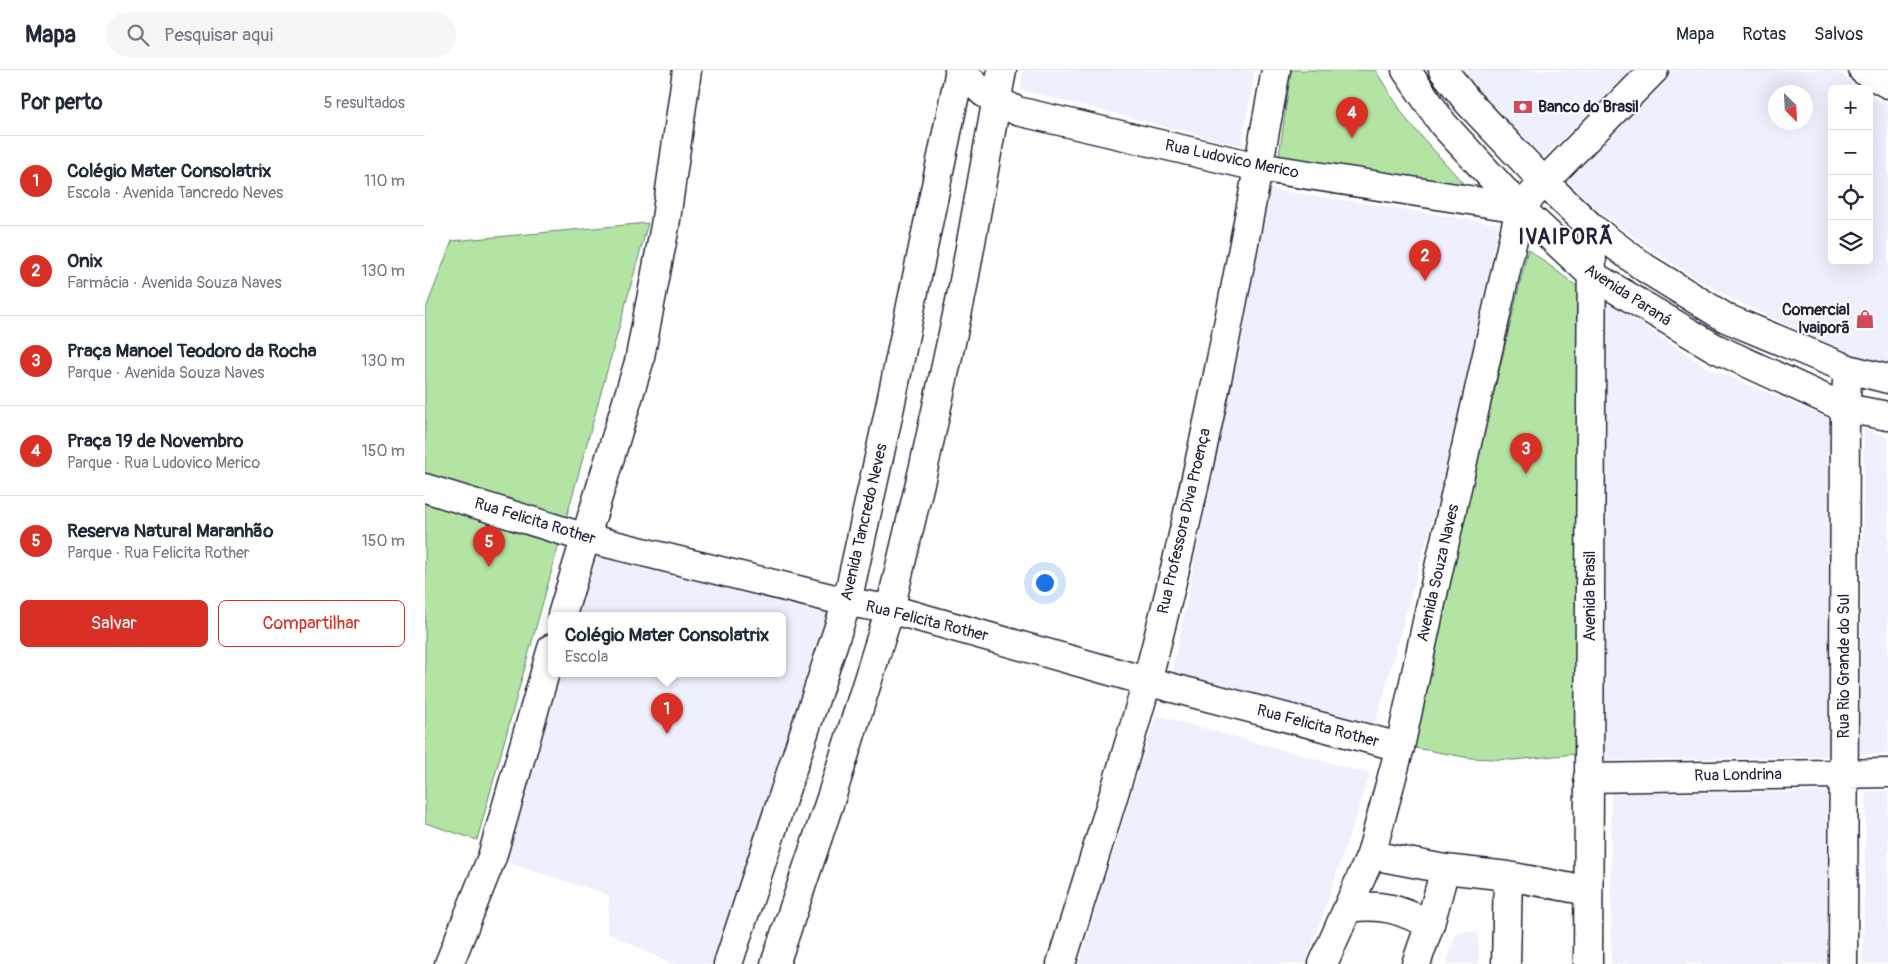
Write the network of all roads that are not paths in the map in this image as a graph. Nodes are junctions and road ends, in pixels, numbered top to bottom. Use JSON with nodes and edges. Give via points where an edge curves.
{"nodes":[{"id":1,"x":687,"y":70,"type":"edge"},
{"id":2,"x":959,"y":70,"type":"edge"},
{"id":3,"x":1003,"y":70,"type":"edge"},
{"id":4,"x":1276,"y":70,"type":"edge"},
{"id":5,"x":1406,"y":70,"type":"edge"},
{"id":6,"x":1443,"y":70,"type":"edge"},
{"id":7,"x":1655,"y":70,"type":"edge"},
{"id":8,"x":1863,"y":70,"type":"edge"},
{"id":9,"x":1888,"y":84,"type":"edge"},
{"id":10,"x":998,"y":101,"type":"junction"},
{"id":11,"x":1258,"y":167,"type":"junction"},
{"id":12,"x":1545,"y":182,"type":"junction"},
{"id":13,"x":1520,"y":208,"type":"junction"},
{"id":14,"x":1592,"y":228,"type":"junction"},
{"id":15,"x":1592,"y":275,"type":"junction"},
{"id":16,"x":1848,"y":369,"type":"junction"},
{"id":17,"x":1888,"y":379,"type":"edge"},
{"id":18,"x":1845,"y":408,"type":"junction"},
{"id":19,"x":1888,"y":416,"type":"edge"},
{"id":20,"x":425,"y":488,"type":"edge"},
{"id":21,"x":586,"y":538,"type":"junction"},
{"id":22,"x":847,"y":602,"type":"junction"},
{"id":23,"x":890,"y":610,"type":"junction"},
{"id":24,"x":563,"y":612,"type":"edge"},
{"id":25,"x":548,"y":662,"type":"edge"},
{"id":26,"x":1146,"y":682,"type":"junction"},
{"id":27,"x":1400,"y":747,"type":"junction"},
{"id":28,"x":1844,"y":773,"type":"junction"},
{"id":29,"x":1888,"y":773,"type":"edge"},
{"id":30,"x":1588,"y":778,"type":"junction"},
{"id":31,"x":1371,"y":854,"type":"junction"},
{"id":32,"x":1445,"y":868,"type":"junction"},
{"id":33,"x":1508,"y":876,"type":"junction"},
{"id":34,"x":1588,"y":891,"type":"junction"},
{"id":35,"x":1349,"y":908,"type":"junction"},
{"id":36,"x":1430,"y":924,"type":"junction"},
{"id":37,"x":449,"y":964,"type":"edge"},
{"id":38,"x":728,"y":964,"type":"edge"},
{"id":39,"x":775,"y":964,"type":"edge"},
{"id":40,"x":1061,"y":964,"type":"edge"},
{"id":41,"x":1323,"y":964,"type":"edge"},
{"id":42,"x":1416,"y":964,"type":"edge"},
{"id":43,"x":1506,"y":964,"type":"edge"},
{"id":44,"x":1587,"y":964,"type":"edge"},
{"id":45,"x":1843,"y":964,"type":"edge"}],
"edges":[{"from":1,"to":21,"type":"street","via":[[665,226],[639,362]]},
{"from":2,"to":10,"type":"street","name":"Rua Ludovico Merico"},
{"from":2,"to":22,"type":"street","name":"Avenida Tancredo Neves"},
{"from":3,"to":10,"type":"street"},
{"from":4,"to":11,"type":"street","name":"Rua Professora Diva Proença"},
{"from":5,"to":13,"type":"street","name":"Avenida Paraná","via":[[1443,124]]},
{"from":6,"to":12,"type":"street","name":"Avenida Paraná","via":[[1468,102]]},
{"from":7,"to":12,"type":"street"},
{"from":8,"to":9,"type":"street"},
{"from":10,"to":11,"type":"street","name":"Rua Ludovico Merico","via":[[1017,111]]},
{"from":10,"to":23,"type":"street","via":[[962,292]]},
{"from":11,"to":13,"type":"street","name":"Rua Ludovico Merico"},
{"from":11,"to":26,"type":"street","name":"Rua Professora Diva Proença","via":[[1188,513]]},
{"from":12,"to":13,"type":"street"},
{"from":12,"to":14,"type":"street","name":"Avenida Paraná"},
{"from":13,"to":15,"type":"street","name":"Avenida Paraná"},
{"from":13,"to":27,"type":"street","name":"Avenida Souza Naves"},
{"from":14,"to":15,"type":"street","name":"Avenida Brasil"},
{"from":14,"to":16,"type":"street","name":"Avenida Paraná","via":[[1645,268],[1726,318]]},
{"from":15,"to":18,"type":"street","name":"Avenida Paraná","via":[[1715,348]]},
{"from":15,"to":30,"type":"street","name":"Avenida Brasil"},
{"from":16,"to":17,"type":"street","name":"Avenida Paraná"},
{"from":16,"to":18,"type":"street","name":"Rua Rio Grande do Sul"},
{"from":18,"to":19,"type":"street","name":"Avenida Paraná"},
{"from":18,"to":28,"type":"street","name":"Rua Rio Grande do Sul"},
{"from":20,"to":21,"type":"street","name":"Rua Felicita Rother"},
{"from":21,"to":22,"type":"street","name":"Rua Felicita Rother"},
{"from":21,"to":24,"type":"street"},
{"from":22,"to":23,"type":"street","name":"Rua Felicita Rother"},
{"from":22,"to":38,"type":"street","name":"Avenida Tancredo Neves"},
{"from":23,"to":26,"type":"street","name":"Rua Felicita Rother"},
{"from":23,"to":39,"type":"street"},
{"from":25,"to":37,"type":"street","via":[[493,857]]},
{"from":26,"to":27,"type":"street","name":"Rua Felicita Rother"},
{"from":26,"to":40,"type":"street","name":"Rua Professora Diva Proença"},
{"from":27,"to":31,"type":"street","name":"Avenida Souza Naves"},
{"from":28,"to":29,"type":"street","name":"Rua Londrina"},
{"from":28,"to":30,"type":"street","name":"Rua Londrina"},
{"from":28,"to":45,"type":"street","name":"Rua Rio Grande do Sul"},
{"from":30,"to":34,"type":"street","name":"Avenida Brasil"},
{"from":31,"to":32,"type":"street"},
{"from":31,"to":35,"type":"street","name":"Avenida Souza Naves"},
{"from":32,"to":33,"type":"street"},
{"from":32,"to":36,"type":"street"},
{"from":33,"to":34,"type":"street"},
{"from":33,"to":43,"type":"street"},
{"from":34,"to":44,"type":"street","name":"Avenida Brasil"},
{"from":35,"to":36,"type":"street","via":[[1384,906]]},
{"from":35,"to":41,"type":"street","name":"Avenida Souza Naves"},
{"from":36,"to":42,"type":"street"}]}
